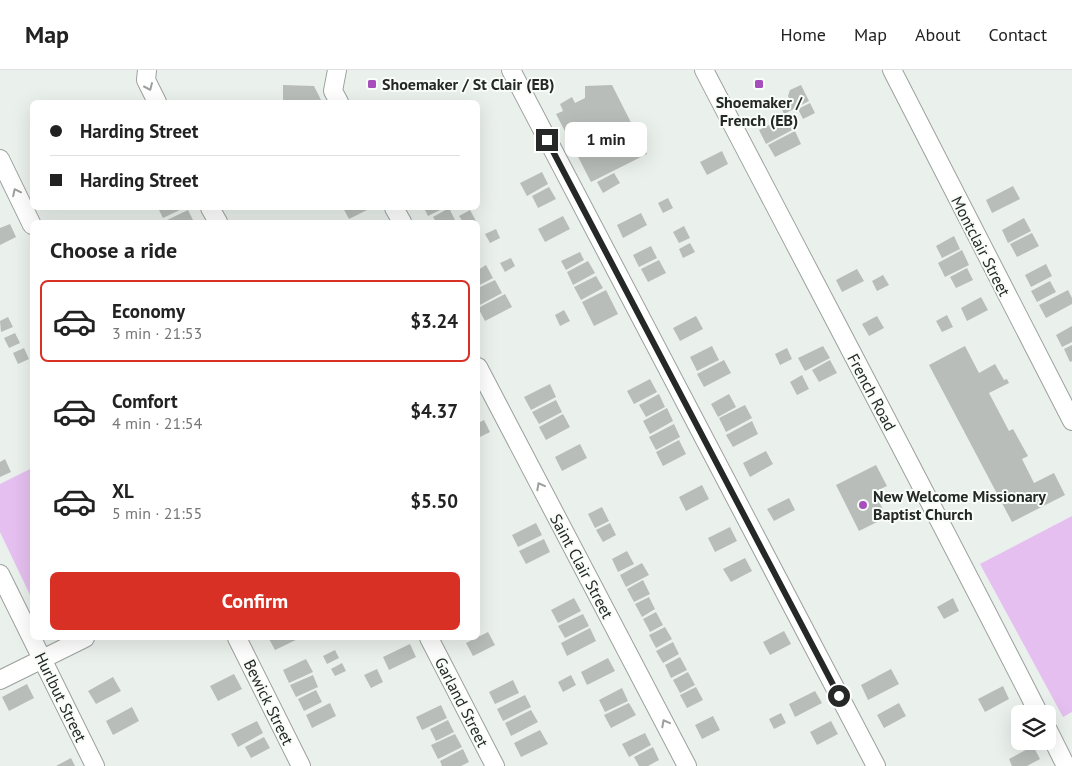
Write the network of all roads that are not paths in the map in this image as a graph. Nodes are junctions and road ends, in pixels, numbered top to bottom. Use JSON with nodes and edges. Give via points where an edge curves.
{"nodes":[{"id":1,"x":147,"y":70,"type":"edge"},
{"id":2,"x":337,"y":70,"type":"edge"},
{"id":3,"x":510,"y":70,"type":"edge"},
{"id":4,"x":704,"y":70,"type":"edge"},
{"id":5,"x":892,"y":70,"type":"edge"},
{"id":6,"x":156,"y":100,"type":"edge"},
{"id":7,"x":337,"y":100,"type":"edge"},
{"id":8,"x":0,"y":159,"type":"edge"},
{"id":9,"x":30,"y":221,"type":"edge"},
{"id":10,"x":480,"y":371,"type":"edge"},
{"id":11,"x":1072,"y":421,"type":"edge"},
{"id":12,"x":0,"y":574,"type":"edge"},
{"id":13,"x":30,"y":635,"type":"edge"},
{"id":14,"x":33,"y":640,"type":"edge"},
{"id":15,"x":81,"y":640,"type":"edge"},
{"id":16,"x":238,"y":640,"type":"edge"},
{"id":17,"x":430,"y":640,"type":"edge"},
{"id":18,"x":42,"y":659,"type":"junction"},
{"id":19,"x":0,"y":680,"type":"edge"},
{"id":20,"x":1034,"y":705,"type":"edge"},
{"id":21,"x":1056,"y":746,"type":"edge"},
{"id":22,"x":95,"y":766,"type":"edge"},
{"id":23,"x":301,"y":766,"type":"edge"},
{"id":24,"x":495,"y":766,"type":"edge"},
{"id":25,"x":687,"y":766,"type":"edge"},
{"id":26,"x":876,"y":766,"type":"edge"},
{"id":27,"x":1066,"y":766,"type":"edge"}],
"edges":[{"from":1,"to":6,"type":"street","one_way":true,"via":[[146,80]]},
{"from":2,"to":7,"type":"street","via":[[332,91]]},
{"from":3,"to":26,"type":"street"},
{"from":4,"to":20,"type":"street","name":"French Road"},
{"from":5,"to":11,"type":"street","name":"Montclair Street"},
{"from":9,"to":8,"type":"street","one_way":true},
{"from":25,"to":10,"type":"street","name":"Saint Clair Street","one_way":true},
{"from":12,"to":13,"type":"street","name":"Hurlbut Street"},
{"from":14,"to":18,"type":"street","name":"Hurlbut Street"},
{"from":15,"to":18,"type":"street"},
{"from":16,"to":23,"type":"street","name":"Bewick Street"},
{"from":17,"to":24,"type":"street","name":"Garland Street"},
{"from":18,"to":19,"type":"street"},
{"from":18,"to":22,"type":"street","name":"Hurlbut Street"},
{"from":21,"to":27,"type":"street"}]}
